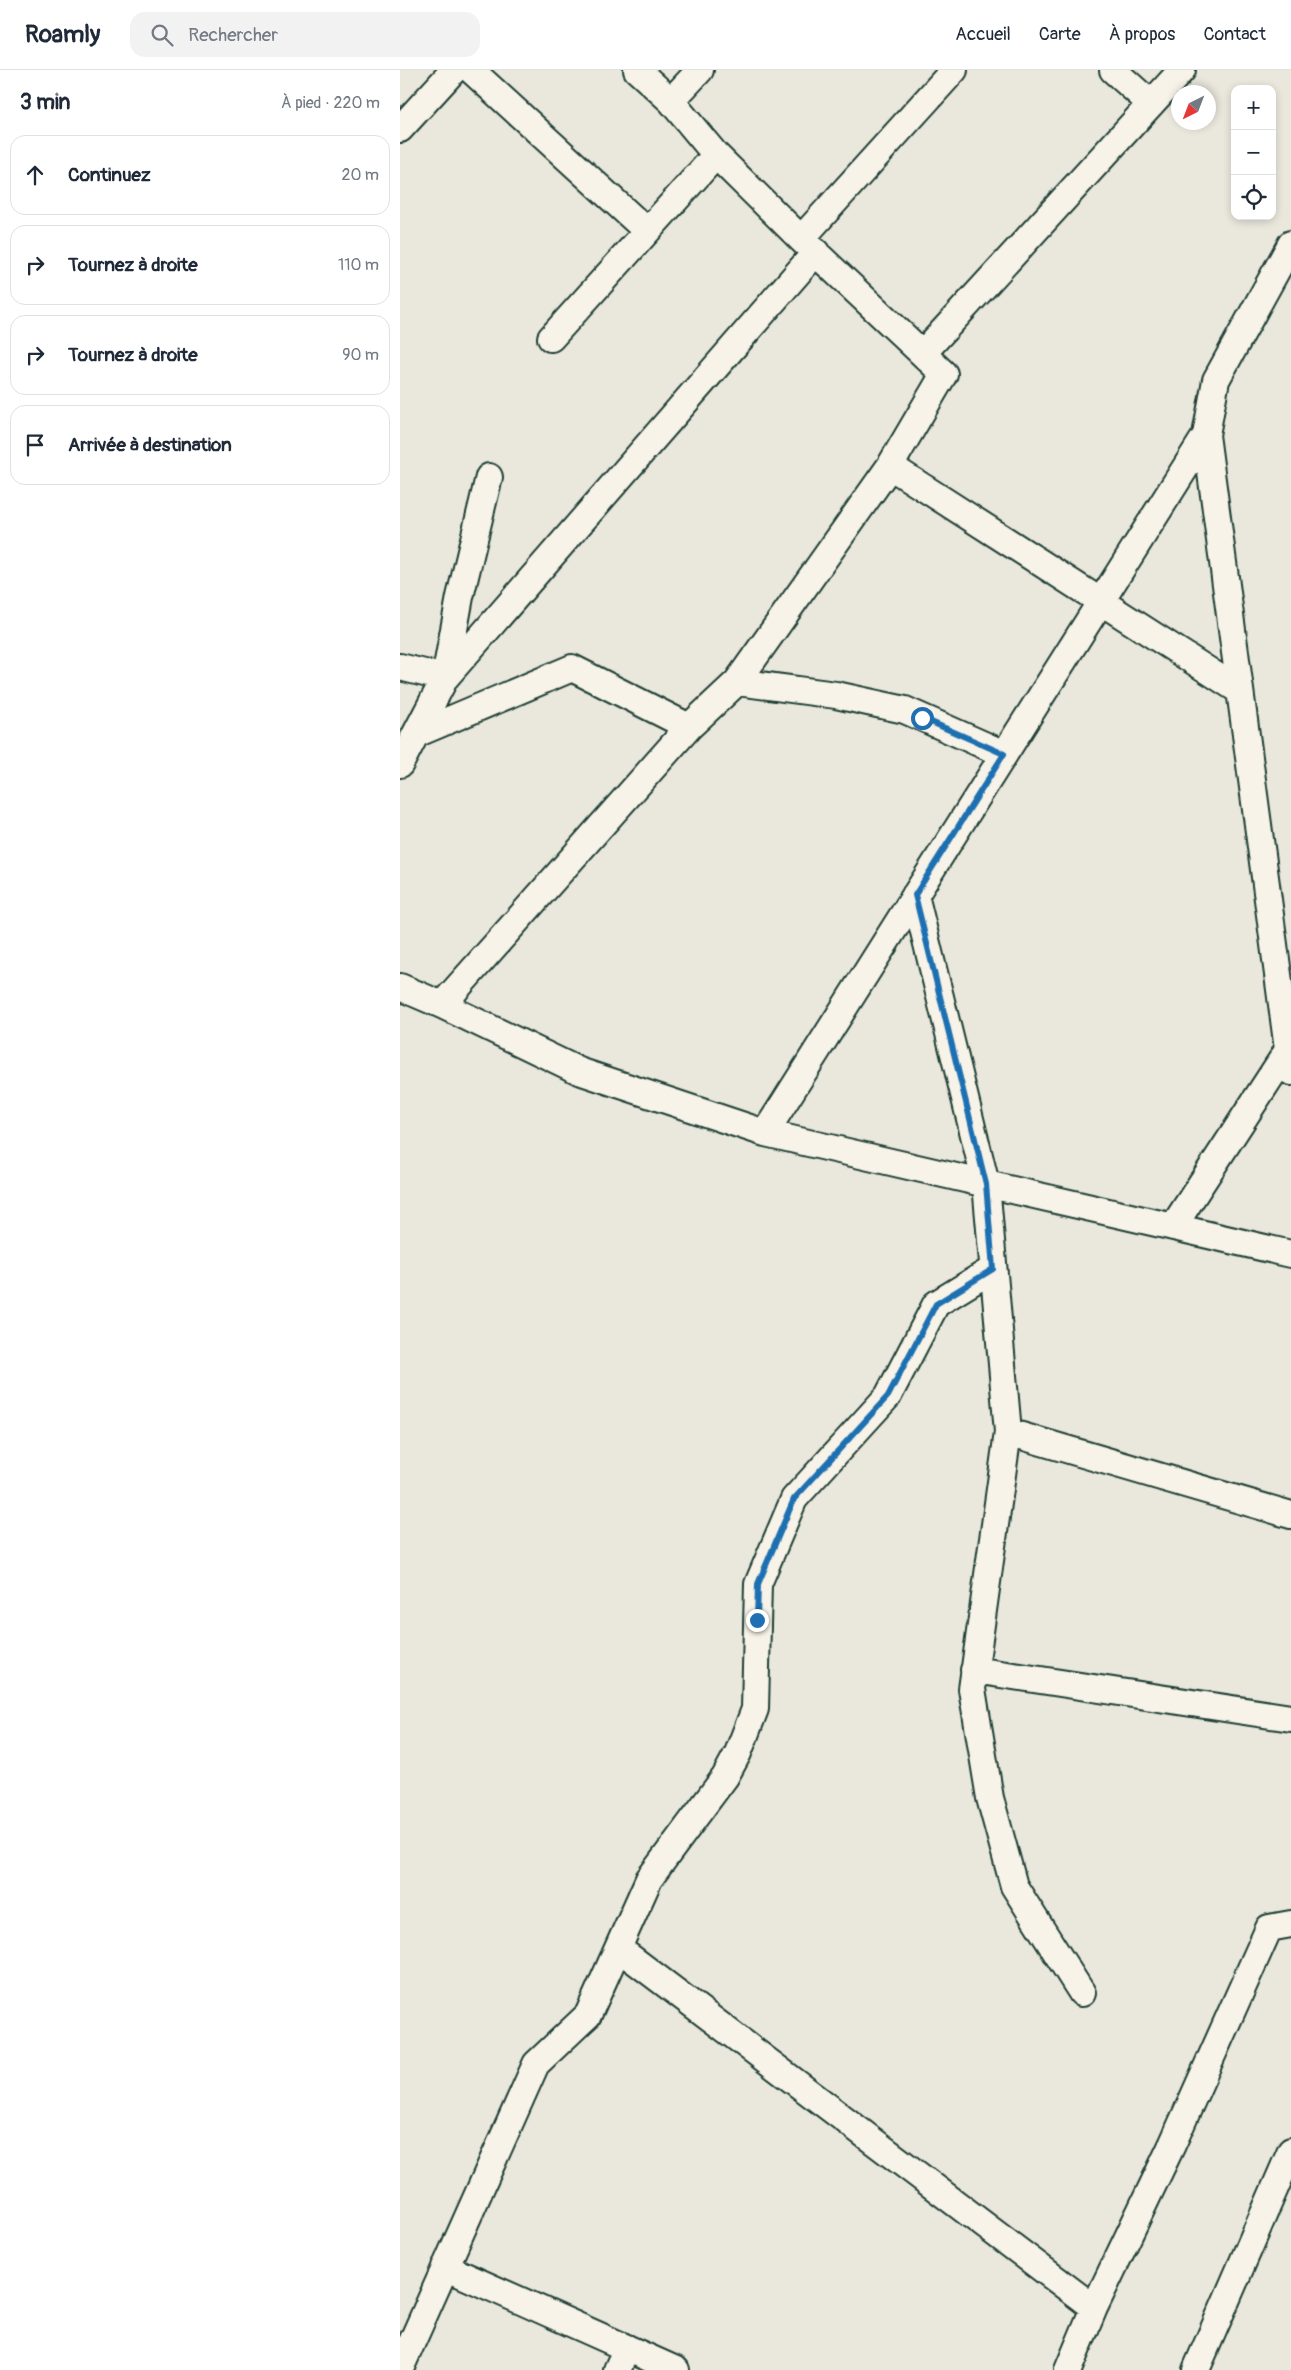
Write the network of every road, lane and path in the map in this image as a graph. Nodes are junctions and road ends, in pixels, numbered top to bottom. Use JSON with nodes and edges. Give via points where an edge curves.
{"nodes":[{"id":1,"x":454,"y":70,"type":"edge"},
{"id":2,"x":471,"y":70,"type":"edge"},
{"id":3,"x":637,"y":70,"type":"edge"},
{"id":4,"x":700,"y":70,"type":"edge"},
{"id":5,"x":954,"y":70,"type":"edge"},
{"id":6,"x":1113,"y":70,"type":"edge"},
{"id":7,"x":1182,"y":70,"type":"edge"},
{"id":8,"x":671,"y":101,"type":"junction"},
{"id":9,"x":1150,"y":104,"type":"junction"},
{"id":10,"x":400,"y":129,"type":"edge"},
{"id":11,"x":716,"y":155,"type":"junction"},
{"id":12,"x":647,"y":231,"type":"junction"},
{"id":13,"x":1291,"y":244,"type":"edge"},
{"id":14,"x":809,"y":246,"type":"junction"},
{"id":15,"x":551,"y":338,"type":"dead end"},
{"id":16,"x":923,"y":353,"type":"junction"},
{"id":17,"x":1206,"y":435,"type":"junction"},
{"id":18,"x":890,"y":466,"type":"junction"},
{"id":19,"x":489,"y":476,"type":"dead end"},
{"id":20,"x":1101,"y":601,"type":"junction"},
{"id":21,"x":400,"y":667,"type":"edge"},
{"id":22,"x":445,"y":678,"type":"junction"},
{"id":23,"x":737,"y":682,"type":"junction"},
{"id":24,"x":1240,"y":691,"type":"junction"},
{"id":25,"x":689,"y":727,"type":"junction"},
{"id":26,"x":416,"y":734,"type":"junction"},
{"id":27,"x":1004,"y":754,"type":"junction"},
{"id":28,"x":400,"y":764,"type":"edge"},
{"id":29,"x":915,"y":895,"type":"junction"},
{"id":30,"x":400,"y":987,"type":"edge"},
{"id":31,"x":442,"y":1005,"type":"junction"},
{"id":32,"x":1289,"y":1061,"type":"edge"},
{"id":33,"x":765,"y":1134,"type":"junction"},
{"id":34,"x":986,"y":1184,"type":"junction"},
{"id":35,"x":1173,"y":1227,"type":"junction"},
{"id":36,"x":1291,"y":1254,"type":"edge"},
{"id":37,"x":993,"y":1269,"type":"junction"},
{"id":38,"x":1008,"y":1432,"type":"junction"},
{"id":39,"x":1291,"y":1514,"type":"edge"},
{"id":40,"x":974,"y":1670,"type":"junction"},
{"id":41,"x":1291,"y":1718,"type":"edge"},
{"id":42,"x":1291,"y":1924,"type":"edge"},
{"id":43,"x":618,"y":1948,"type":"junction"},
{"id":44,"x":1082,"y":1992,"type":"dead end"},
{"id":45,"x":1291,"y":2151,"type":"edge"},
{"id":46,"x":445,"y":2267,"type":"junction"},
{"id":47,"x":1094,"y":2308,"type":"junction"},
{"id":48,"x":622,"y":2359,"type":"edge"},
{"id":49,"x":400,"y":2369,"type":"edge"},
{"id":50,"x":676,"y":2370,"type":"edge"},
{"id":51,"x":1068,"y":2370,"type":"edge"},
{"id":52,"x":1196,"y":2370,"type":"edge"}],
"edges":[{"from":1,"to":10,"type":"street"},
{"from":2,"to":12,"type":"street"},
{"from":3,"to":8,"type":"street"},
{"from":4,"to":8,"type":"street"},
{"from":5,"to":14,"type":"street"},
{"from":6,"to":9,"type":"street"},
{"from":7,"to":9,"type":"street"},
{"from":8,"to":11,"type":"street"},
{"from":9,"to":16,"type":"street"},
{"from":11,"to":12,"type":"street"},
{"from":11,"to":14,"type":"street"},
{"from":12,"to":15,"type":"street"},
{"from":13,"to":17,"type":"street","via":[[1216,380]]},
{"from":14,"to":16,"type":"street"},
{"from":14,"to":22,"type":"street"},
{"from":16,"to":18,"type":"street","via":[[944,374]]},
{"from":17,"to":20,"type":"street"},
{"from":17,"to":24,"type":"street"},
{"from":18,"to":20,"type":"street"},
{"from":18,"to":23,"type":"street"},
{"from":19,"to":22,"type":"street","via":[[460,597]]},
{"from":20,"to":24,"type":"street"},
{"from":20,"to":27,"type":"street"},
{"from":21,"to":22,"type":"street"},
{"from":22,"to":26,"type":"street"},
{"from":23,"to":25,"type":"street"},
{"from":23,"to":27,"type":"street","via":[[836,695],[905,710]]},
{"from":24,"to":32,"type":"street"},
{"from":25,"to":26,"type":"street","via":[[572,668]]},
{"from":25,"to":31,"type":"street"},
{"from":26,"to":28,"type":"street"},
{"from":27,"to":29,"type":"street"},
{"from":29,"to":33,"type":"street"},
{"from":29,"to":34,"type":"street"},
{"from":30,"to":31,"type":"street"},
{"from":31,"to":33,"type":"street","via":[[579,1071]]},
{"from":32,"to":35,"type":"street"},
{"from":33,"to":34,"type":"street"},
{"from":34,"to":35,"type":"street"},
{"from":34,"to":37,"type":"street"},
{"from":35,"to":36,"type":"street"},
{"from":37,"to":38,"type":"street"},
{"from":37,"to":43,"type":"street","via":[[936,1304],[888,1396],[794,1499],[758,1584],[754,1709],[738,1753],[725,1777],[649,1879]]},
{"from":38,"to":39,"type":"street"},
{"from":38,"to":40,"type":"street"},
{"from":40,"to":41,"type":"street"},
{"from":40,"to":44,"type":"street","via":[[972,1689],[990,1798],[1014,1886]]},
{"from":42,"to":47,"type":"street","via":[[1269,1928],[1172,2145]]},
{"from":43,"to":46,"type":"street","via":[[588,2015],[536,2064]]},
{"from":43,"to":47,"type":"street"},
{"from":45,"to":52,"type":"street"},
{"from":46,"to":48,"type":"street"},
{"from":46,"to":49,"type":"street"},
{"from":47,"to":51,"type":"street"},
{"from":48,"to":50,"type":"street"}]}
